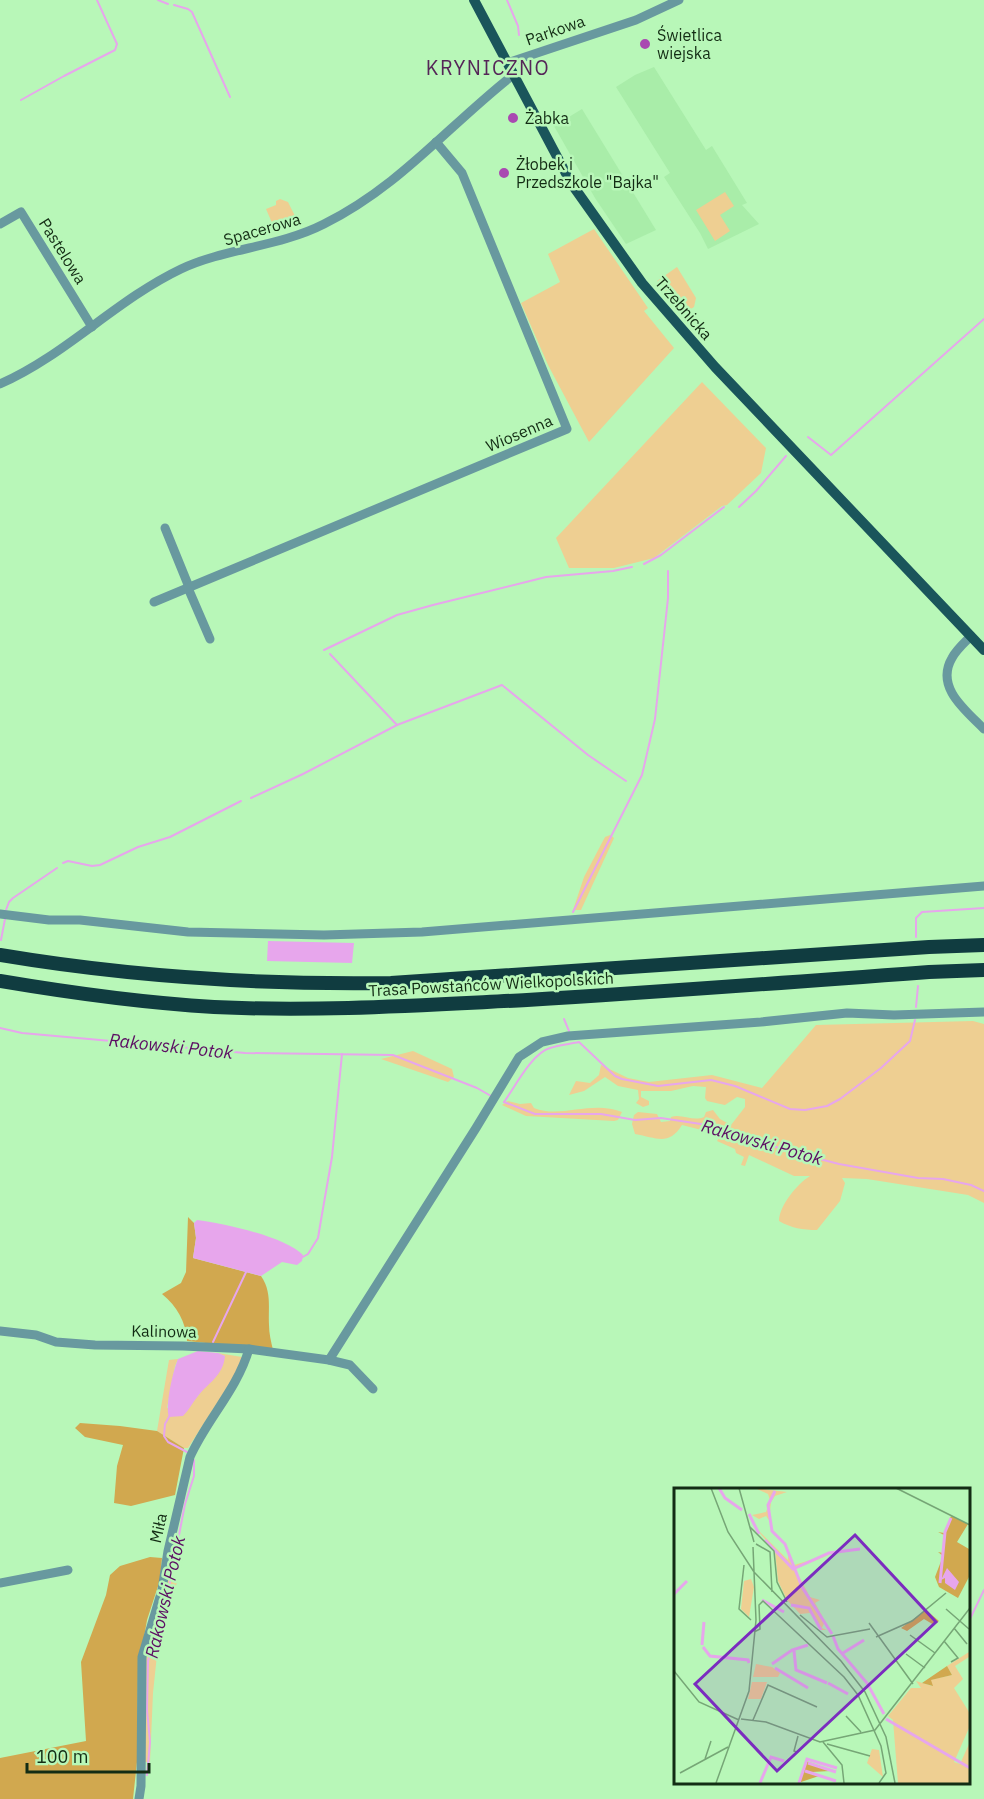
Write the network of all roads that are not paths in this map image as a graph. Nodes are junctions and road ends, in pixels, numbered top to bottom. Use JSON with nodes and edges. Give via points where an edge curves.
{"nodes":[{"id":1,"x":474,"y":0,"type":"edge"},
{"id":2,"x":679,"y":0,"type":"edge"},
{"id":3,"x":507,"y":63,"type":"junction"},
{"id":4,"x":513,"y":75,"type":"junction"},
{"id":5,"x":436,"y":142,"type":"junction"},
{"id":6,"x":0,"y":224,"type":"edge"},
{"id":7,"x":92,"y":327,"type":"junction"},
{"id":8,"x":0,"y":384,"type":"edge"},
{"id":9,"x":165,"y":528,"type":"dead end"},
{"id":10,"x":188,"y":587,"type":"junction"},
{"id":11,"x":154,"y":602,"type":"dead end"},
{"id":12,"x":971,"y":636,"type":"junction"},
{"id":13,"x":210,"y":639,"type":"dead end"},
{"id":14,"x":984,"y":650,"type":"edge"},
{"id":15,"x":984,"y":729,"type":"edge"},
{"id":16,"x":984,"y":886,"type":"edge"},
{"id":17,"x":0,"y":914,"type":"edge"},
{"id":18,"x":984,"y":945,"type":"edge"},
{"id":19,"x":0,"y":955,"type":"edge"},
{"id":20,"x":984,"y":970,"type":"edge"},
{"id":21,"x":0,"y":981,"type":"edge"},
{"id":22,"x":984,"y":1012,"type":"edge"},
{"id":23,"x":0,"y":1331,"type":"edge"},
{"id":24,"x":249,"y":1349,"type":"junction"},
{"id":25,"x":328,"y":1360,"type":"junction"},
{"id":26,"x":373,"y":1389,"type":"dead end"},
{"id":27,"x":68,"y":1570,"type":"dead end"},
{"id":28,"x":0,"y":1583,"type":"edge"},
{"id":29,"x":139,"y":1799,"type":"edge"}],
"edges":[{"from":1,"to":3,"type":"main road","name":"Trzebnicka"},
{"from":2,"to":3,"type":"street","name":"Parkowa","via":[[636,20]]},
{"from":3,"to":4,"type":"main road","name":"Trzebnicka"},
{"from":4,"to":5,"type":"street","name":"Spacerowa"},
{"from":4,"to":12,"type":"main road","name":"Trzebnicka","via":[[571,183],[642,283],[718,370]]},
{"from":5,"to":7,"type":"street","name":"Spacerowa","via":[[376,194],[333,219],[309,231],[182,269]]},
{"from":5,"to":10,"type":"street","name":"Wiosenna","via":[[462,173],[567,429]]},
{"from":6,"to":7,"type":"street","name":"Pastelowa","via":[[21,212]]},
{"from":7,"to":8,"type":"street","name":"Spacerowa","via":[[41,363]]},
{"from":9,"to":10,"type":"street"},
{"from":10,"to":11,"type":"street","name":"Wiosenna"},
{"from":10,"to":13,"type":"street"},
{"from":12,"to":14,"type":"main road","name":"Trzebnicka"},
{"from":12,"to":15,"type":"street","via":[[951,659],[946,681],[950,692]]},
{"from":16,"to":17,"type":"street","via":[[422,932],[324,935],[188,932]]},
{"from":18,"to":19,"type":"highway","name":"Trasa Powstańców Wielkopolskich","via":[[391,983],[301,984],[133,974]]},
{"from":20,"to":21,"type":"highway","name":"Trasa Powstańców Wielkopolskich","via":[[522,1000],[301,1009],[130,1000]]},
{"from":22,"to":25,"type":"street","via":[[847,1013],[568,1036],[542,1042],[519,1057]]},
{"from":23,"to":24,"type":"street","name":"Kalinowa","via":[[95,1345]]},
{"from":24,"to":25,"type":"street","name":"Kalinowa"},
{"from":24,"to":29,"type":"street","name":"Miła","via":[[243,1369],[190,1457],[162,1590],[142,1657]]},
{"from":25,"to":26,"type":"street","name":"Kalinowa","via":[[350,1365]]},
{"from":27,"to":28,"type":"street"}]}
